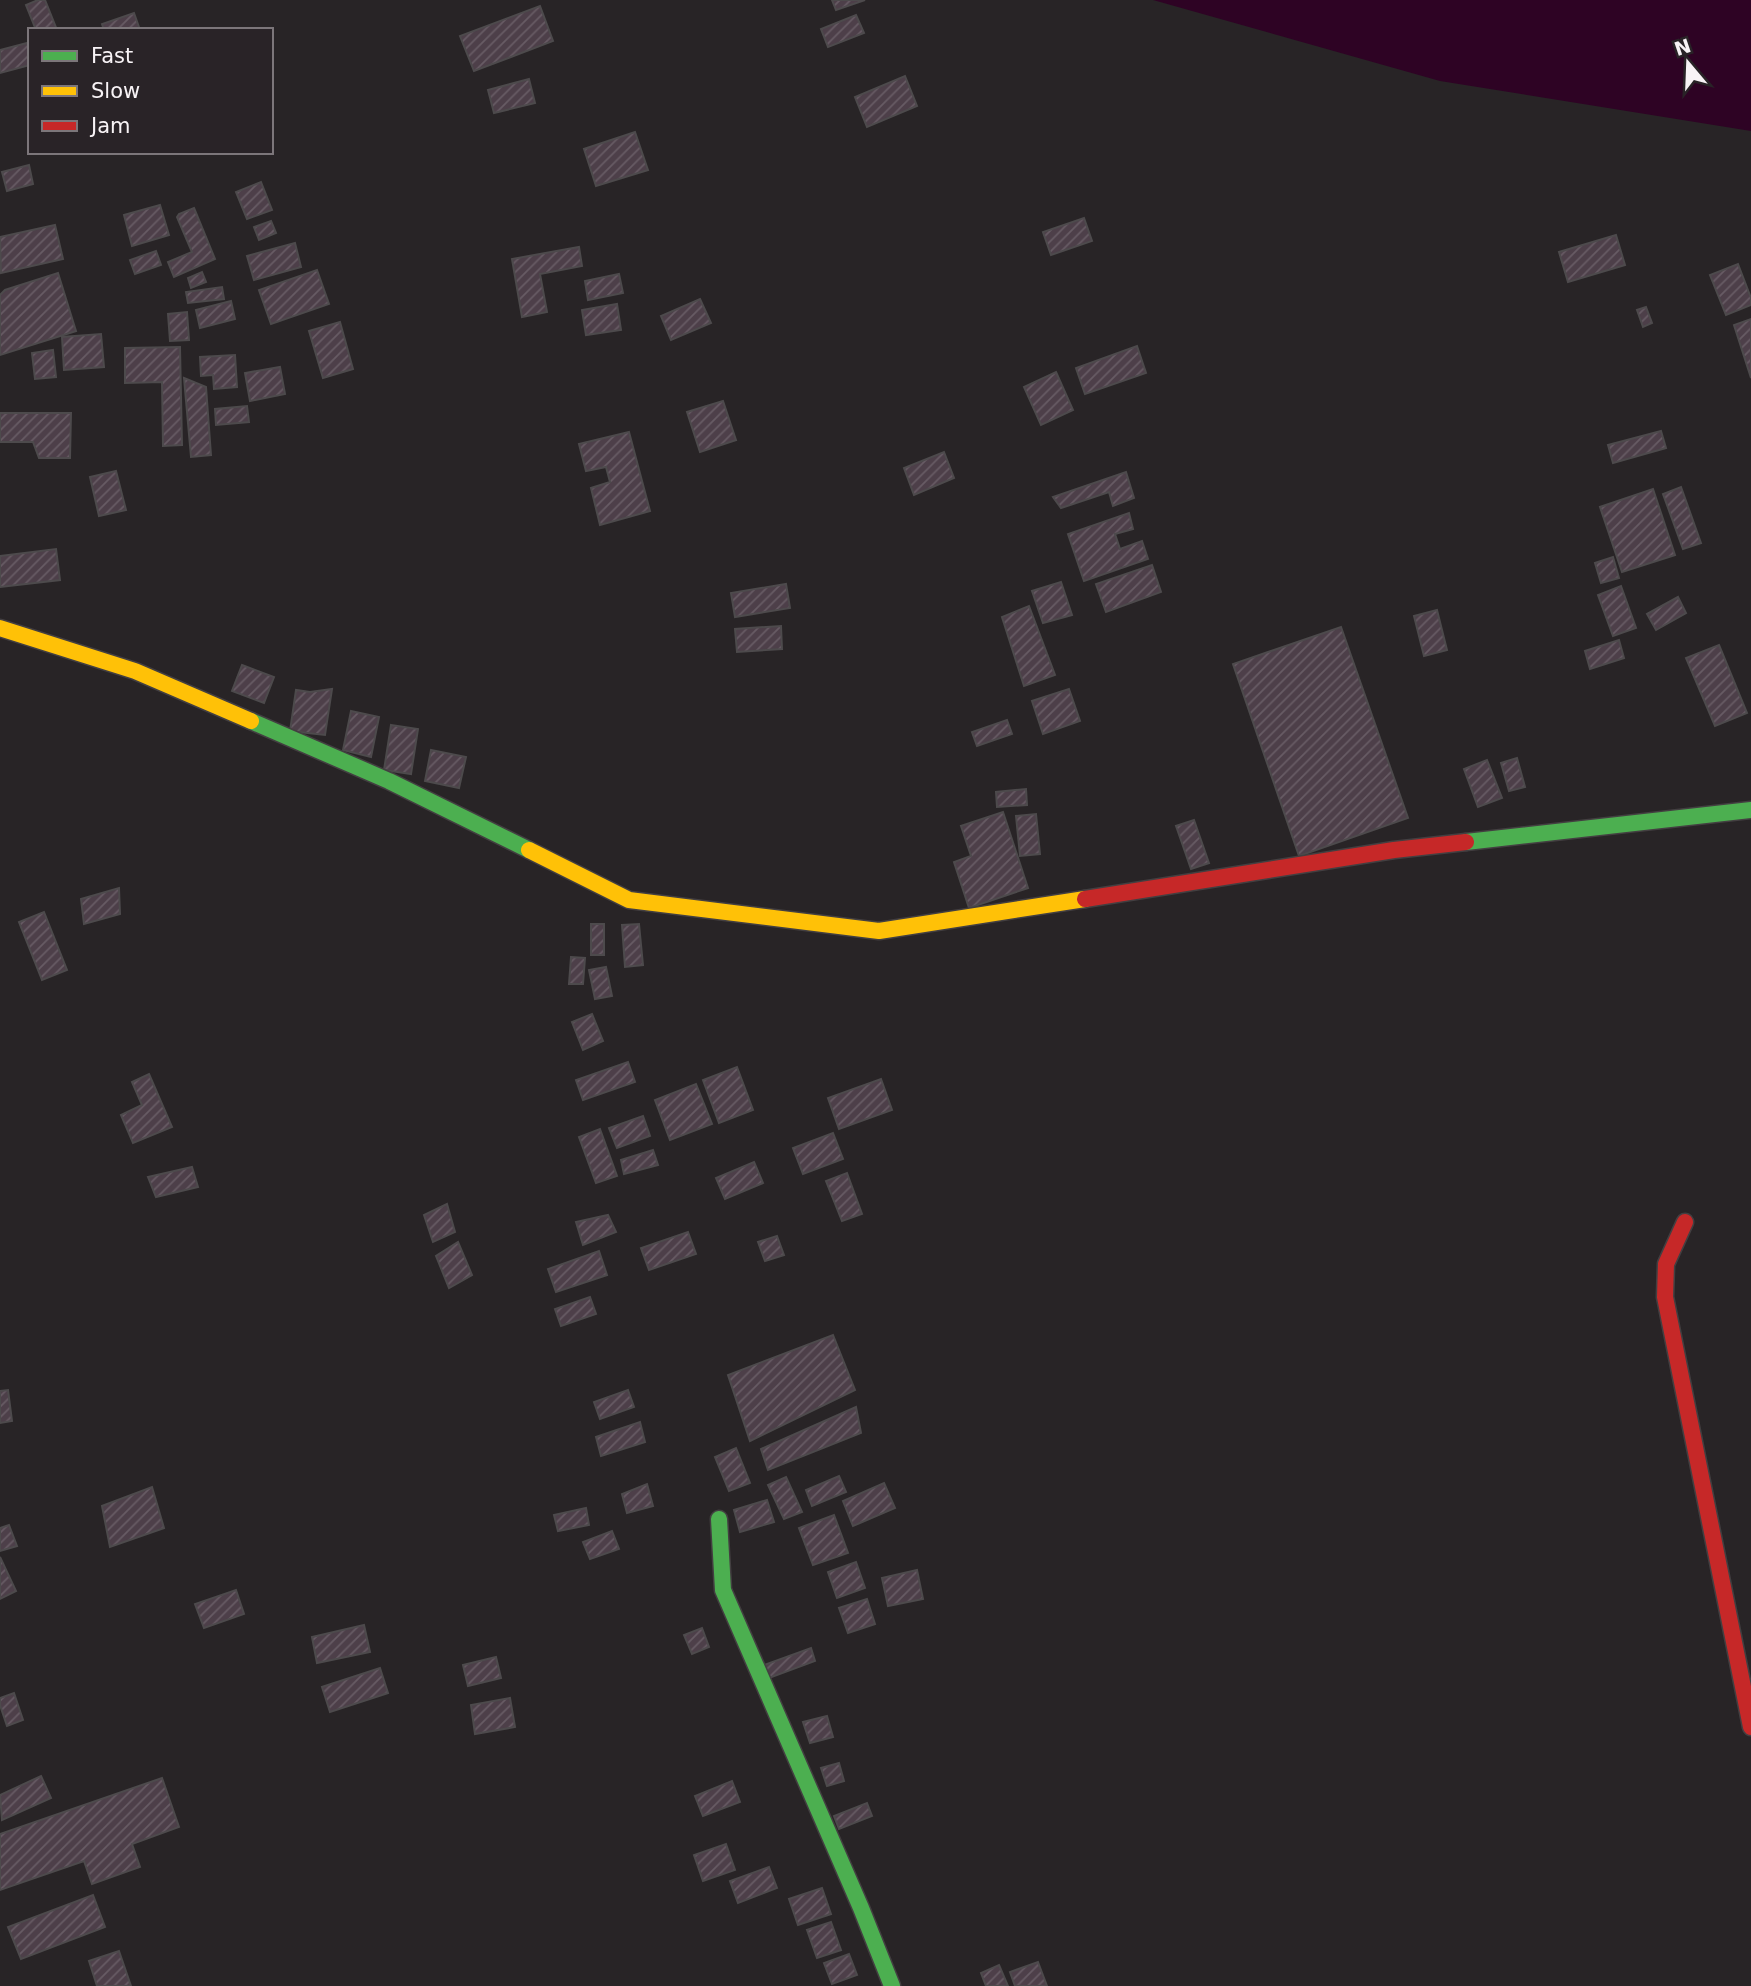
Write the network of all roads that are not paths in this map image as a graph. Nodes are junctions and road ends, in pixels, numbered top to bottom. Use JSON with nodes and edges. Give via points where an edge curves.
{"nodes":[{"id":1,"x":0,"y":628,"type":"edge"},
{"id":2,"x":1751,"y":810,"type":"edge"},
{"id":3,"x":1685,"y":1222,"type":"dead end"},
{"id":4,"x":719,"y":1520,"type":"dead end"},
{"id":5,"x":1751,"y":1727,"type":"edge"},
{"id":6,"x":892,"y":1986,"type":"edge"}],
"edges":[{"from":1,"to":2,"type":"street","via":[[135,671],[389,781],[629,900],[879,931],[1394,850]]},
{"from":3,"to":5,"type":"street","via":[[1666,1264],[1665,1297]]},
{"from":4,"to":6,"type":"street","via":[[723,1590]]}]}
